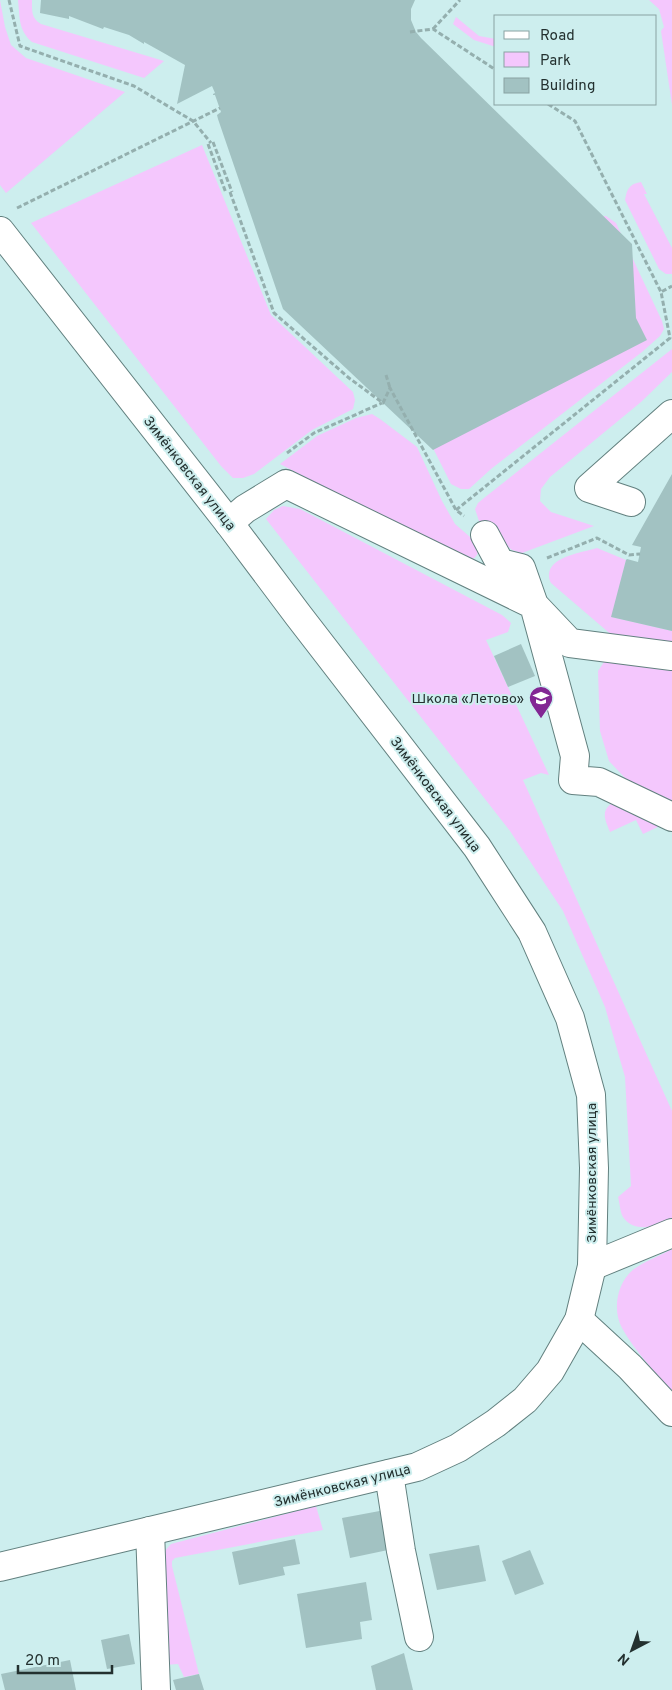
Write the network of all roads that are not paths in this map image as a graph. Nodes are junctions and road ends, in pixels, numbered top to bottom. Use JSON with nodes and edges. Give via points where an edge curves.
{"nodes":[{"id":1,"x":7,"y":220,"type":"edge"},
{"id":2,"x":672,"y":414,"type":"edge"},
{"id":3,"x":632,"y":502,"type":"dead end"},
{"id":4,"x":229,"y":523,"type":"junction"},
{"id":5,"x":485,"y":535,"type":"road end"},
{"id":6,"x":534,"y":605,"type":"junction"},
{"id":7,"x":672,"y":656,"type":"edge"},
{"id":8,"x":672,"y":818,"type":"edge"},
{"id":9,"x":672,"y":1232,"type":"edge"},
{"id":10,"x":592,"y":1266,"type":"junction"},
{"id":11,"x":579,"y":1320,"type":"junction"},
{"id":12,"x":672,"y":1412,"type":"edge"},
{"id":13,"x":389,"y":1474,"type":"junction"},
{"id":14,"x":150,"y":1531,"type":"junction"},
{"id":15,"x":0,"y":1567,"type":"edge"},
{"id":16,"x":419,"y":1637,"type":"dead end"},
{"id":17,"x":156,"y":1690,"type":"edge"}],
"edges":[{"from":1,"to":4,"type":"street","name":"Зимёнковская улица"},
{"from":2,"to":3,"type":"street","via":[[589,488]]},
{"from":4,"to":6,"type":"street","via":[[245,509],[286,484]]},
{"from":4,"to":10,"type":"street","name":"Зимёнковская улица","via":[[477,847],[532,932],[570,1018],[591,1095],[594,1168]]},
{"from":5,"to":6,"type":"street","via":[[500,563],[521,568]]},
{"from":6,"to":7,"type":"street","via":[[570,643]]},
{"from":6,"to":8,"type":"street","via":[[575,756],[573,780],[599,782]]},
{"from":9,"to":10,"type":"street"},
{"from":10,"to":11,"type":"street","name":"Зимёнковская улица"},
{"from":11,"to":12,"type":"street"},
{"from":11,"to":13,"type":"street","name":"Зимёнковская улица","via":[[550,1370],[525,1400],[458,1448],[416,1468]]},
{"from":13,"to":14,"type":"street","name":"Зимёнковская улица"},
{"from":13,"to":16,"type":"street"},
{"from":14,"to":15,"type":"street","name":"Зимёнковская улица"},
{"from":14,"to":17,"type":"street"}]}
